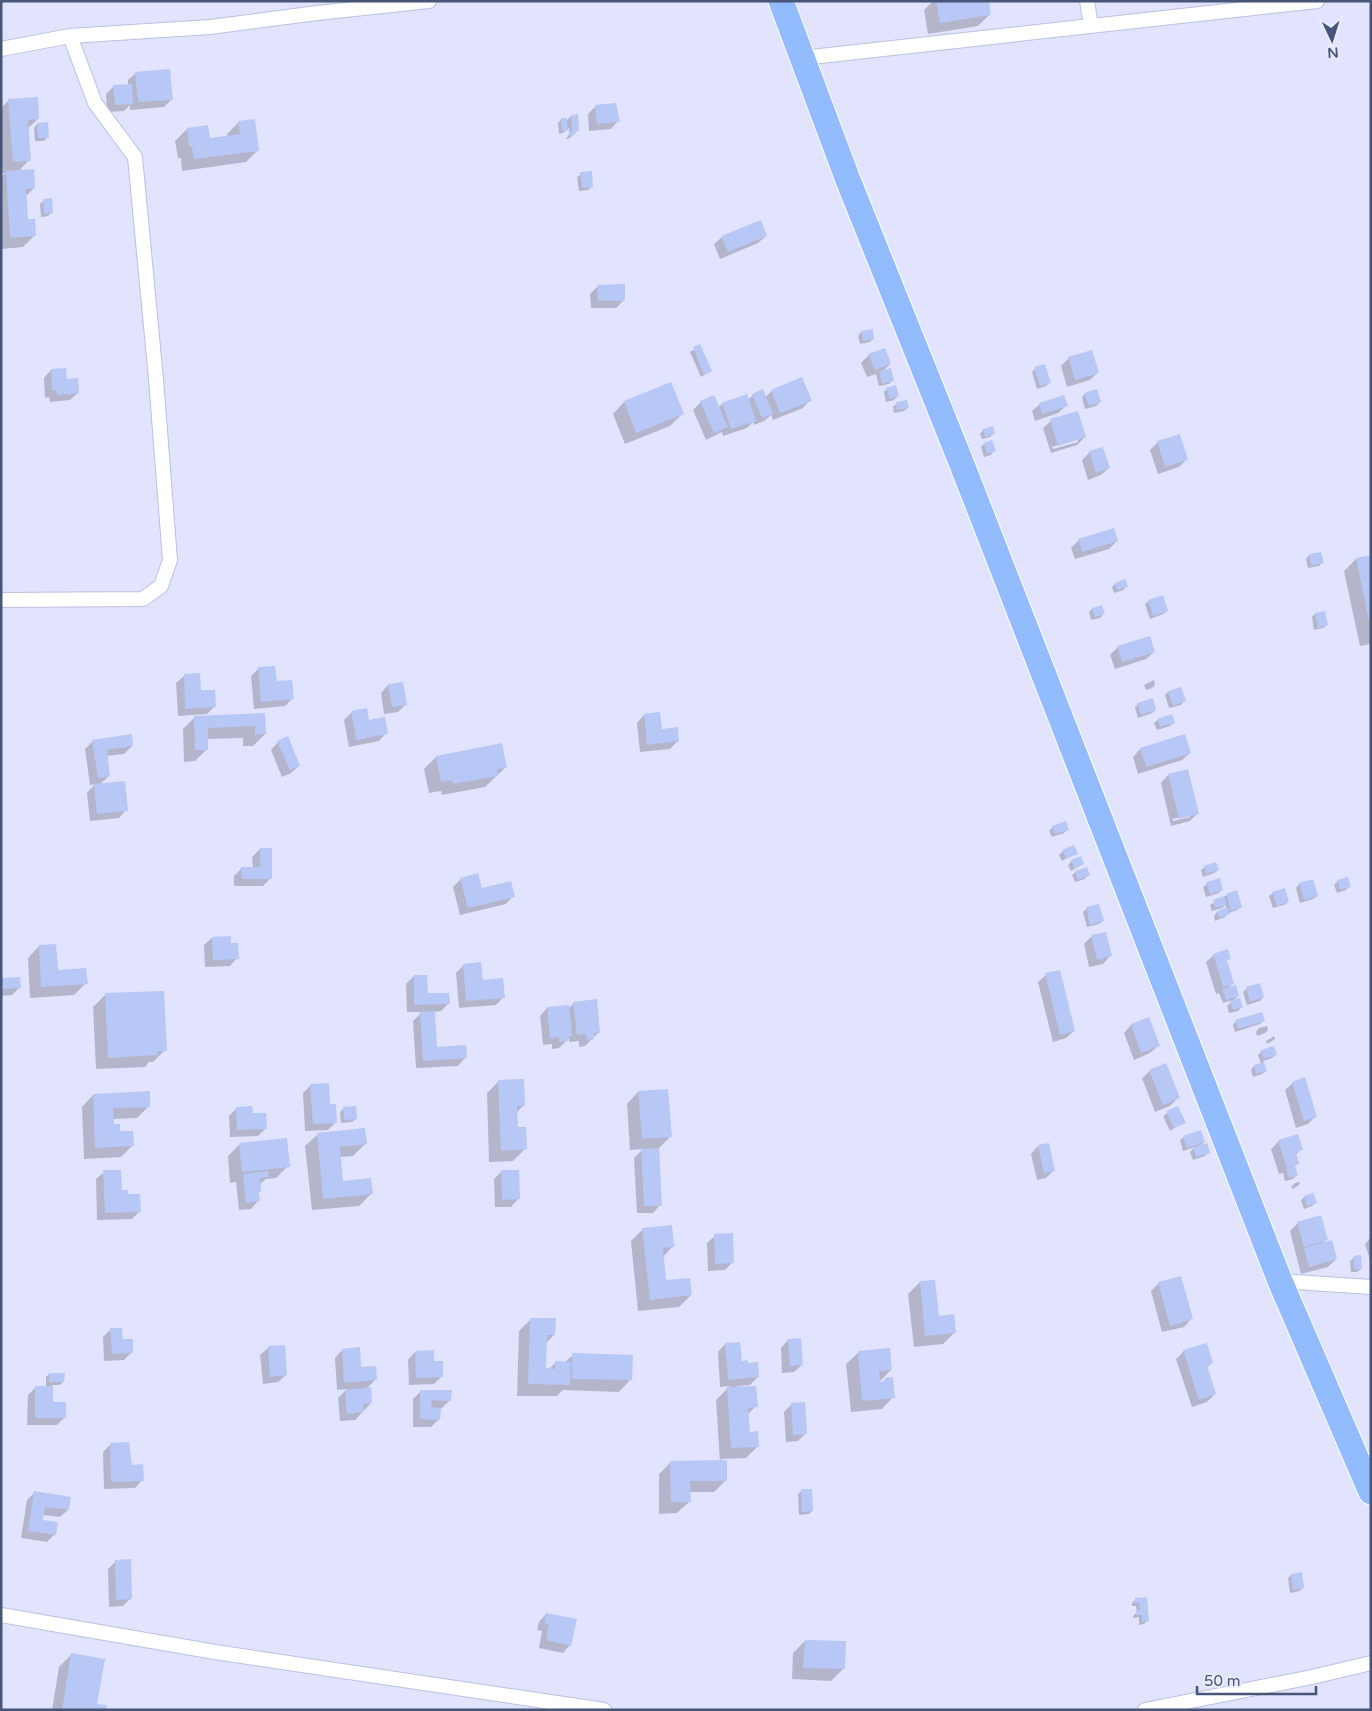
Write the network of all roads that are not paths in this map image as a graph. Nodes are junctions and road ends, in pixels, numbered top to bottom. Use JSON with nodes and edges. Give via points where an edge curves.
{"nodes":[{"id":1,"x":429,"y":1,"type":"edge"},
{"id":2,"x":781,"y":1,"type":"edge"},
{"id":3,"x":1087,"y":1,"type":"edge"},
{"id":4,"x":1318,"y":1,"type":"edge"},
{"id":5,"x":1091,"y":26,"type":"junction"},
{"id":6,"x":70,"y":36,"type":"junction"},
{"id":7,"x":1,"y":49,"type":"edge"},
{"id":8,"x":802,"y":58,"type":"junction"},
{"id":9,"x":1,"y":600,"type":"edge"},
{"id":10,"x":1280,"y":1280,"type":"junction"},
{"id":11,"x":1371,"y":1287,"type":"edge"},
{"id":12,"x":1371,"y":1492,"type":"edge"},
{"id":13,"x":1,"y":1615,"type":"edge"},
{"id":14,"x":1371,"y":1663,"type":"edge"},
{"id":15,"x":604,"y":1710,"type":"edge"},
{"id":16,"x":1145,"y":1710,"type":"edge"}],
"edges":[{"from":1,"to":6,"type":"street","via":[[210,27]]},
{"from":2,"to":8,"type":"highway"},
{"from":3,"to":5,"type":"street"},
{"from":4,"to":5,"type":"street"},
{"from":5,"to":8,"type":"street"},
{"from":6,"to":7,"type":"street"},
{"from":6,"to":9,"type":"street","via":[[95,103],[135,157],[170,560],[161,586],[142,599]]},
{"from":8,"to":10,"type":"highway"},
{"from":10,"to":11,"type":"street"},
{"from":10,"to":12,"type":"highway"},
{"from":13,"to":15,"type":"street","via":[[215,1652]]},
{"from":14,"to":16,"type":"street"}]}
